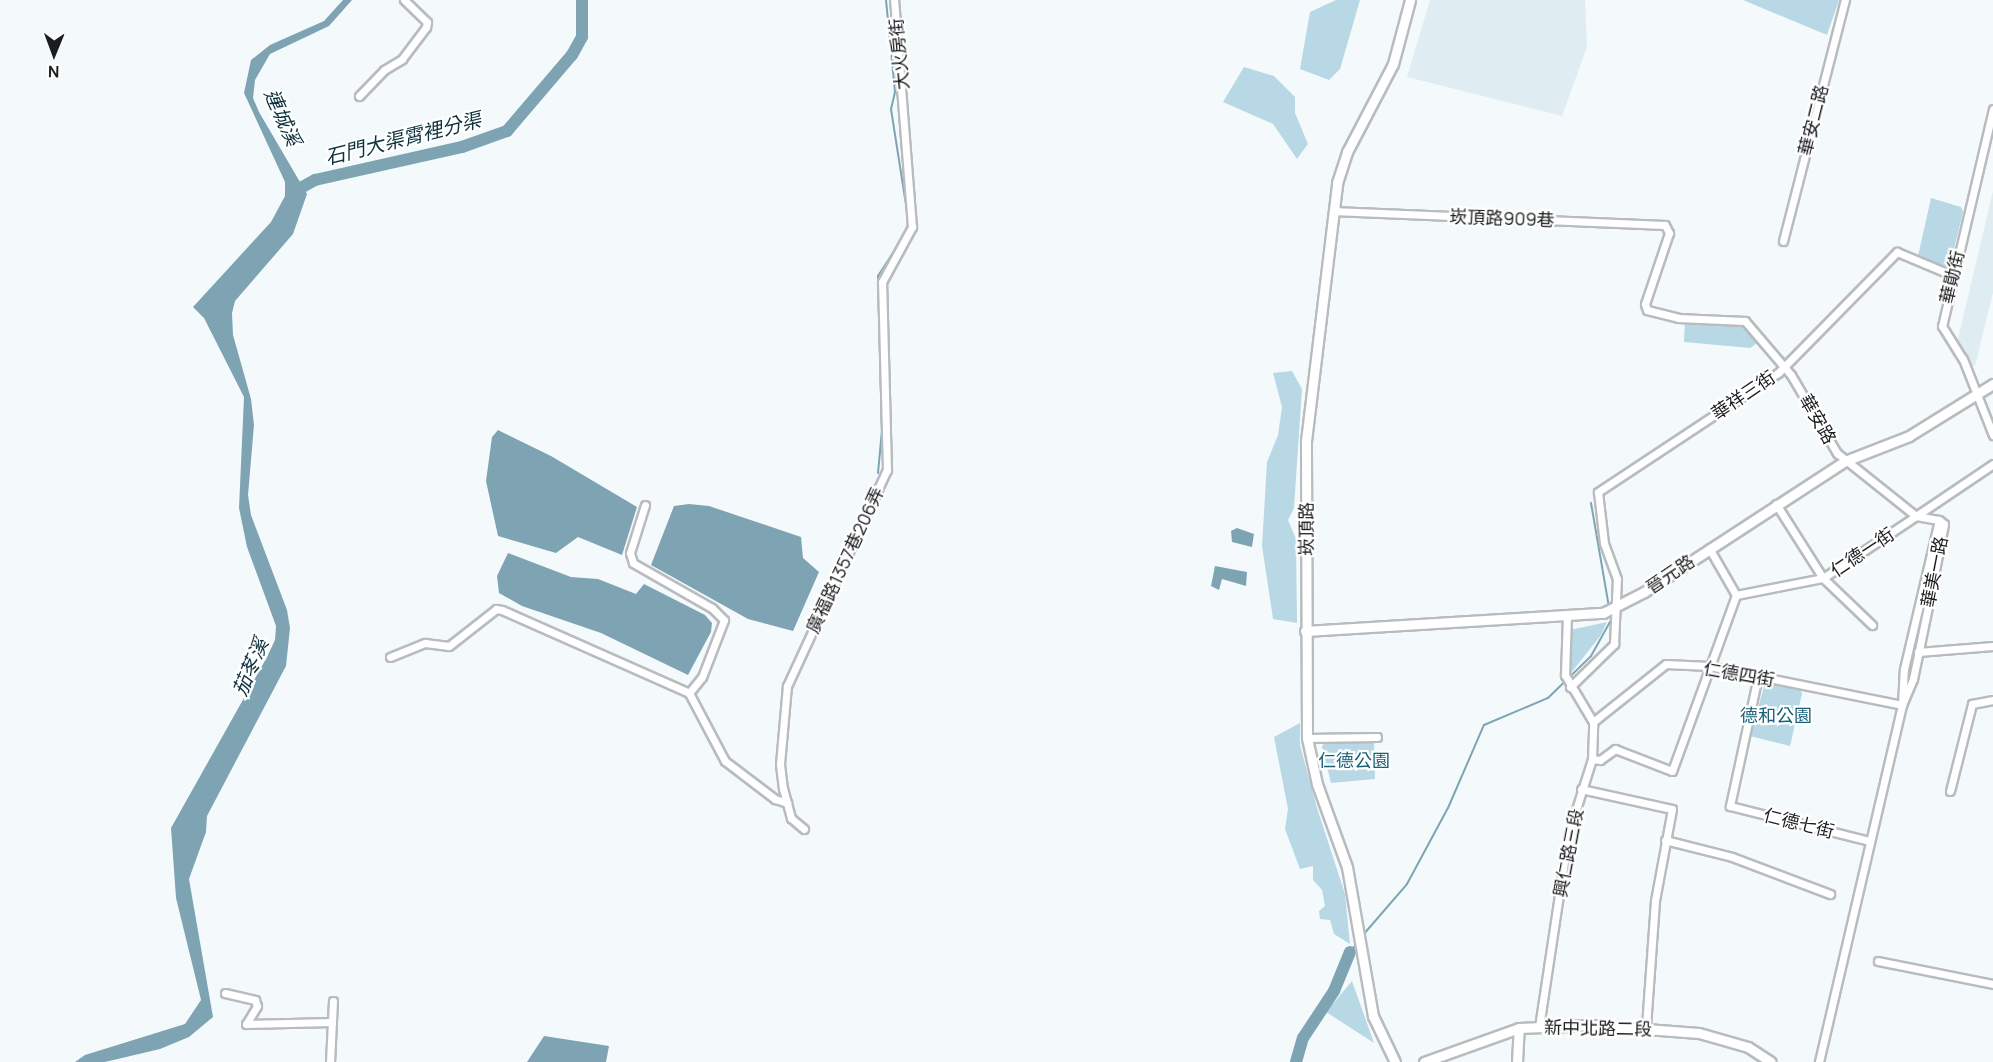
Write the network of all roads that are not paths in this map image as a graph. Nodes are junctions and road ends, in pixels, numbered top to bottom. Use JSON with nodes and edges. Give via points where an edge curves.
{"nodes":[{"id":1,"x":404,"y":0,"type":"edge"},
{"id":2,"x":894,"y":0,"type":"edge"},
{"id":3,"x":1410,"y":0,"type":"edge"},
{"id":4,"x":1845,"y":0,"type":"edge"},
{"id":5,"x":359,"y":96,"type":"dead end"},
{"id":6,"x":903,"y":109,"type":"joint"},
{"id":7,"x":1993,"y":109,"type":"edge"},
{"id":8,"x":1333,"y":211,"type":"junction"},
{"id":9,"x":1783,"y":242,"type":"dead end"},
{"id":10,"x":1952,"y":275,"type":"junction"},
{"id":11,"x":1745,"y":321,"type":"joint"},
{"id":12,"x":1783,"y":367,"type":"junction"},
{"id":13,"x":1993,"y":384,"type":"edge"},
{"id":14,"x":1978,"y":395,"type":"junction"},
{"id":15,"x":1993,"y":435,"type":"edge"},
{"id":16,"x":1845,"y":461,"type":"junction"},
{"id":17,"x":1993,"y":464,"type":"edge"},
{"id":18,"x":1776,"y":504,"type":"junction"},
{"id":19,"x":645,"y":505,"type":"dead end"},
{"id":20,"x":1916,"y":516,"type":"junction"},
{"id":21,"x":1939,"y":520,"type":"junction"},
{"id":22,"x":1709,"y":548,"type":"junction"},
{"id":23,"x":1823,"y":578,"type":"junction"},
{"id":24,"x":1736,"y":595,"type":"junction"},
{"id":25,"x":1618,"y":607,"type":"junction"},
{"id":26,"x":1567,"y":616,"type":"junction"},
{"id":27,"x":1872,"y":625,"type":"dead end"},
{"id":28,"x":1305,"y":631,"type":"junction"},
{"id":29,"x":1993,"y":646,"type":"edge"},
{"id":30,"x":1918,"y":652,"type":"junction"},
{"id":31,"x":390,"y":657,"type":"dead end"},
{"id":32,"x":1709,"y":666,"type":"junction"},
{"id":33,"x":1758,"y":676,"type":"junction"},
{"id":34,"x":1570,"y":687,"type":"junction"},
{"id":35,"x":689,"y":693,"type":"junction"},
{"id":36,"x":1993,"y":700,"type":"edge"},
{"id":37,"x":1902,"y":705,"type":"junction"},
{"id":38,"x":1593,"y":722,"type":"junction"},
{"id":39,"x":1377,"y":737,"type":"dead end"},
{"id":40,"x":1307,"y":738,"type":"junction"},
{"id":41,"x":1592,"y":759,"type":"junction"},
{"id":42,"x":1581,"y":789,"type":"junction"},
{"id":43,"x":1950,"y":791,"type":"dead end"},
{"id":44,"x":787,"y":803,"type":"junction"},
{"id":45,"x":804,"y":830,"type":"dead end"},
{"id":46,"x":1665,"y":840,"type":"junction"},
{"id":47,"x":1869,"y":841,"type":"junction"},
{"id":48,"x":1830,"y":894,"type":"dead end"},
{"id":49,"x":1878,"y":961,"type":"dead end"},
{"id":50,"x":1993,"y":984,"type":"edge"},
{"id":51,"x":225,"y":993,"type":"dead end"},
{"id":52,"x":333,"y":1001,"type":"dead end"},
{"id":53,"x":332,"y":1022,"type":"junction"},
{"id":54,"x":1539,"y":1027,"type":"junction"},
{"id":55,"x":1519,"y":1028,"type":"junction"},
{"id":56,"x":1646,"y":1028,"type":"junction"},
{"id":57,"x":330,"y":1062,"type":"edge"},
{"id":58,"x":1395,"y":1062,"type":"edge"},
{"id":59,"x":1424,"y":1062,"type":"edge"},
{"id":60,"x":1517,"y":1062,"type":"edge"},
{"id":61,"x":1770,"y":1062,"type":"edge"},
{"id":62,"x":1819,"y":1062,"type":"edge"}],
"edges":[{"from":1,"to":5,"type":"street","via":[[427,22],[426,27],[402,59],[384,70]]},
{"from":2,"to":6,"type":"street","name":"大火房街"},
{"from":3,"to":8,"type":"street","name":"崁頂路","via":[[1393,64],[1347,152]]},
{"from":4,"to":9,"type":"street","name":"華安二路"},
{"from":6,"to":44,"type":"street","name":"廣福路1357巷206弄","via":[[912,227],[882,282],[887,470],[787,686],[780,764]]},
{"from":7,"to":10,"type":"street","name":"華勛街"},
{"from":8,"to":11,"type":"street","name":"崁頂路909巷","via":[[1635,222],[1669,228],[1645,304],[1647,310],[1678,318]]},
{"from":8,"to":28,"type":"street","name":"崁頂路","via":[[1306,441]]},
{"from":10,"to":12,"type":"street","name":"華祥三街","via":[[1897,252]]},
{"from":10,"to":14,"type":"street","name":"華勛街","via":[[1942,326],[1963,359]]},
{"from":11,"to":12,"type":"street","name":"華安路","via":[[1766,341]]},
{"from":12,"to":16,"type":"street","name":"華安路"},
{"from":12,"to":25,"type":"street","name":"華祥三街","via":[[1598,492],[1604,543],[1617,579]]},
{"from":13,"to":14,"type":"street","name":"晉元路"},
{"from":14,"to":15,"type":"street","name":"華勛街"},
{"from":14,"to":16,"type":"street","name":"晉元路","via":[[1909,436]]},
{"from":16,"to":18,"type":"street","name":"晉元路"},
{"from":16,"to":20,"type":"street","name":"仁德一街"},
{"from":17,"to":20,"type":"street","name":"仁德一街"},
{"from":18,"to":22,"type":"street","name":"晉元路"},
{"from":18,"to":23,"type":"street"},
{"from":19,"to":35,"type":"street","via":[[630,554],[633,563],[712,608],[724,620],[702,677]]},
{"from":20,"to":21,"type":"street","name":"仁德一街"},
{"from":20,"to":23,"type":"street","name":"仁德一街"},
{"from":21,"to":30,"type":"street","name":"華美一路","via":[[1944,524]]},
{"from":21,"to":37,"type":"street","name":"華美一路","via":[[1904,669]]},
{"from":22,"to":24,"type":"street"},
{"from":22,"to":25,"type":"street","name":"晉元路"},
{"from":23,"to":24,"type":"street","name":"仁德一街"},
{"from":23,"to":27,"type":"street"},
{"from":24,"to":32,"type":"street"},
{"from":25,"to":26,"type":"street","name":"晉元路","via":[[1603,613]]},
{"from":25,"to":34,"type":"street","via":[[1614,644]]},
{"from":26,"to":28,"type":"street","name":"晉元路"},
{"from":26,"to":34,"type":"street","via":[[1565,675]]},
{"from":28,"to":40,"type":"street","name":"崁頂路"},
{"from":29,"to":30,"type":"street"},
{"from":30,"to":37,"type":"street","name":"華美一路"},
{"from":31,"to":35,"type":"street","via":[[425,643],[449,646],[496,609]]},
{"from":32,"to":33,"type":"street","name":"仁德四街"},
{"from":32,"to":38,"type":"street","name":"仁德四街","via":[[1666,664]]},
{"from":32,"to":41,"type":"street","via":[[1672,771],[1615,749],[1600,760]]},
{"from":33,"to":37,"type":"street","name":"仁德四街"},
{"from":33,"to":47,"type":"street","name":"仁德七街","via":[[1730,806]]},
{"from":34,"to":38,"type":"street"},
{"from":35,"to":44,"type":"street","via":[[725,761],[775,799]]},
{"from":36,"to":43,"type":"street","via":[[1972,704]]},
{"from":37,"to":47,"type":"street","name":"華美一路"},
{"from":38,"to":41,"type":"street","name":"興仁路三段"},
{"from":39,"to":40,"type":"street"},
{"from":40,"to":58,"type":"street","name":"崁頂路","via":[[1326,813],[1347,867],[1373,1016]]},
{"from":41,"to":42,"type":"street","name":"興仁路三段"},
{"from":42,"to":46,"type":"street","via":[[1672,809]]},
{"from":42,"to":54,"type":"street","name":"興仁路三段","via":[[1567,840]]},
{"from":44,"to":45,"type":"street","name":"廣福路1357巷206弄","via":[[791,818]]},
{"from":46,"to":48,"type":"street","via":[[1732,856]]},
{"from":46,"to":56,"type":"street","via":[[1655,901]]},
{"from":47,"to":62,"type":"street","name":"華美一路"},
{"from":49,"to":50,"type":"street"},
{"from":51,"to":53,"type":"street","via":[[255,1000],[257,1006],[246,1024]]},
{"from":52,"to":53,"type":"street"},
{"from":53,"to":57,"type":"street"},
{"from":54,"to":55,"type":"street","name":"新中北路二段"},
{"from":54,"to":56,"type":"street","name":"新中北路二段"},
{"from":55,"to":59,"type":"street","name":"新中北路二段"},
{"from":55,"to":60,"type":"street"},
{"from":56,"to":61,"type":"street","name":"新中北路二段","via":[[1716,1038],[1748,1047]]}]}
